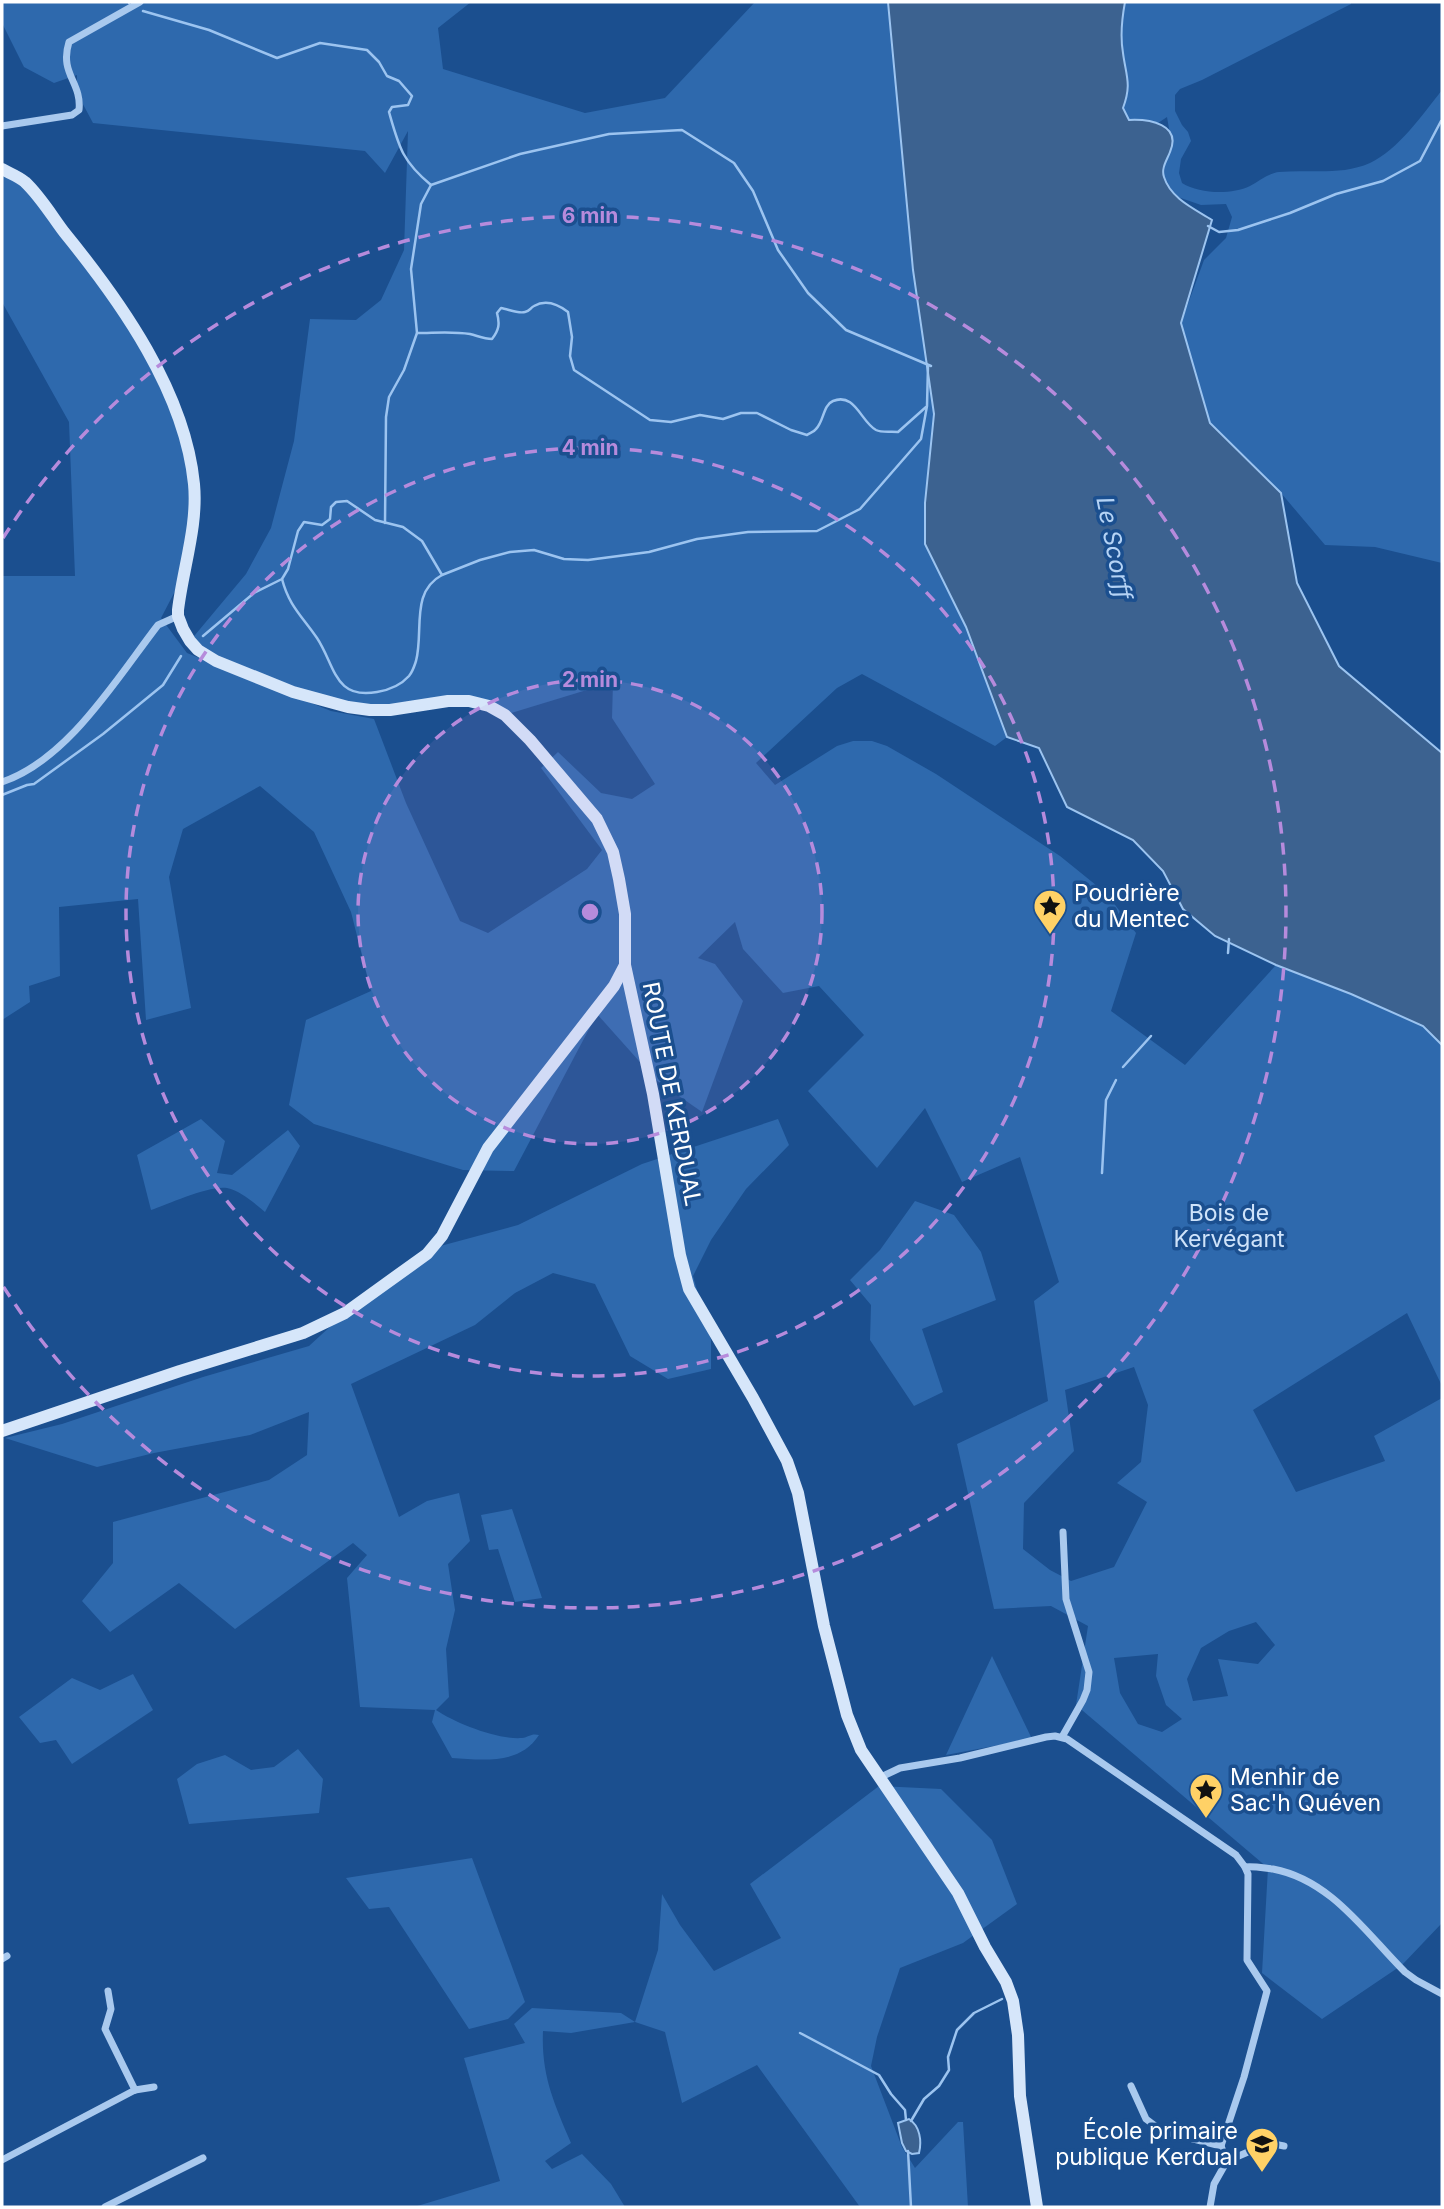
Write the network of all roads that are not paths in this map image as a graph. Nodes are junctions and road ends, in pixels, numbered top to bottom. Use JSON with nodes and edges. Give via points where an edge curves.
{"nodes":[{"id":1,"x":140,"y":2,"type":"edge"},
{"id":2,"x":2,"y":126,"type":"edge"},
{"id":3,"x":2,"y":169,"type":"edge"},
{"id":4,"x":178,"y":617,"type":"junction"},
{"id":5,"x":2,"y":782,"type":"edge"},
{"id":6,"x":625,"y":965,"type":"junction"},
{"id":7,"x":2,"y":1431,"type":"edge"},
{"id":8,"x":1063,"y":1532,"type":"dead end"},
{"id":9,"x":1062,"y":1737,"type":"junction"},
{"id":10,"x":879,"y":1778,"type":"junction"},
{"id":11,"x":1245,"y":1867,"type":"junction"},
{"id":12,"x":107,"y":1991,"type":"dead end"},
{"id":13,"x":1442,"y":1993,"type":"edge"},
{"id":14,"x":1131,"y":2086,"type":"dead end"},
{"id":15,"x":154,"y":2087,"type":"dead end"},
{"id":16,"x":135,"y":2090,"type":"junction"},
{"id":17,"x":1221,"y":2146,"type":"junction"},
{"id":18,"x":1284,"y":2146,"type":"dead end"},
{"id":19,"x":203,"y":2158,"type":"dead end"},
{"id":20,"x":2,"y":2161,"type":"edge"},
{"id":21,"x":1227,"y":2161,"type":"junction"},
{"id":22,"x":105,"y":2207,"type":"edge"},
{"id":23,"x":1037,"y":2207,"type":"edge"},
{"id":24,"x":1210,"y":2207,"type":"edge"}],
"edges":[{"from":1,"to":2,"type":"street","via":[[69,42],[65,63],[79,110]]},
{"from":3,"to":4,"type":"street","via":[[24,182],[85,257],[137,333],[174,408],[187,445],[195,500]]},
{"from":4,"to":5,"type":"street","via":[[158,625],[76,732],[41,763]]},
{"from":4,"to":6,"type":"street","name":"ROUTE DE KERDUAL","via":[[190,641],[216,662],[293,692],[348,707],[390,710],[469,701],[505,715],[597,819],[613,852],[625,914]]},
{"from":6,"to":7,"type":"street","via":[[614,986],[488,1148],[442,1236],[427,1254],[345,1313],[303,1333]]},
{"from":6,"to":10,"type":"street","name":"ROUTE DE KERDUAL","via":[[689,1289],[787,1461],[847,1716]]},
{"from":8,"to":9,"type":"street","via":[[1066,1599],[1089,1672],[1083,1700]]},
{"from":9,"to":10,"type":"street","via":[[900,1768]]},
{"from":9,"to":11,"type":"street","via":[[1237,1855]]},
{"from":10,"to":23,"type":"street","name":"ROUTE DE KERDUAL","via":[[958,1893],[1006,1982],[1015,2012],[1020,2096]]},
{"from":11,"to":13,"type":"street","via":[[1292,1873],[1315,1884],[1405,1972]]},
{"from":11,"to":17,"type":"street","via":[[1247,1960],[1267,1990]]},
{"from":12,"to":16,"type":"street","via":[[111,2009],[105,2029]]},
{"from":14,"to":17,"type":"street","via":[[1146,2119],[1162,2131]]},
{"from":15,"to":16,"type":"street"},
{"from":16,"to":20,"type":"street"},
{"from":17,"to":21,"type":"street"},
{"from":18,"to":21,"type":"street","via":[[1269,2143]]},
{"from":19,"to":22,"type":"street"},
{"from":21,"to":24,"type":"street","via":[[1214,2184]]}]}
